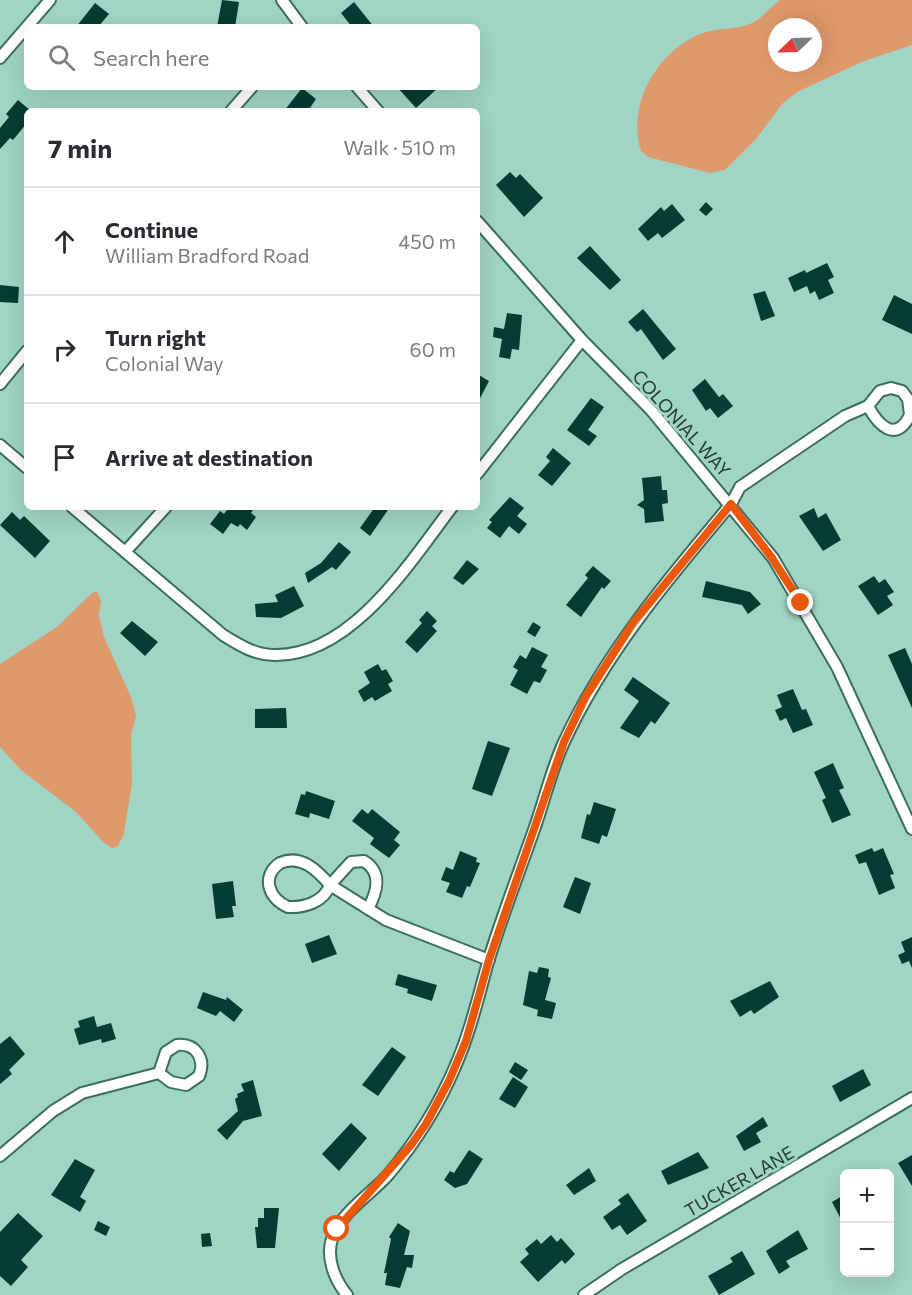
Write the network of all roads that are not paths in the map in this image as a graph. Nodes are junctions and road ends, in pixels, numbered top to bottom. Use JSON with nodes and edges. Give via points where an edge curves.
{"nodes":[{"id":1,"x":50,"y":0,"type":"edge"},
{"id":2,"x":282,"y":0,"type":"edge"},
{"id":3,"x":29,"y":24,"type":"edge"},
{"id":4,"x":300,"y":24,"type":"edge"},
{"id":5,"x":24,"y":30,"type":"edge"},
{"id":6,"x":0,"y":57,"type":"edge"},
{"id":7,"x":249,"y":90,"type":"edge"},
{"id":8,"x":360,"y":90,"type":"edge"},
{"id":9,"x":234,"y":108,"type":"edge"},
{"id":10,"x":375,"y":108,"type":"edge"},
{"id":11,"x":480,"y":224,"type":"edge"},
{"id":12,"x":582,"y":340,"type":"junction"},
{"id":13,"x":24,"y":355,"type":"edge"},
{"id":14,"x":0,"y":384,"type":"edge"},
{"id":15,"x":868,"y":406,"type":"dead end"},
{"id":16,"x":0,"y":445,"type":"edge"},
{"id":17,"x":24,"y":465,"type":"edge"},
{"id":18,"x":480,"y":470,"type":"edge"},
{"id":19,"x":731,"y":504,"type":"junction"},
{"id":20,"x":76,"y":510,"type":"edge"},
{"id":21,"x":162,"y":510,"type":"edge"},
{"id":22,"x":450,"y":510,"type":"edge"},
{"id":23,"x":125,"y":552,"type":"junction"},
{"id":24,"x":912,"y":829,"type":"edge"},
{"id":25,"x":330,"y":885,"type":"junction"},
{"id":26,"x":368,"y":909,"type":"junction"},
{"id":27,"x":489,"y":960,"type":"junction"},
{"id":28,"x":159,"y":1072,"type":"dead end"},
{"id":29,"x":912,"y":1098,"type":"edge"},
{"id":30,"x":0,"y":1156,"type":"edge"},
{"id":31,"x":347,"y":1295,"type":"edge"},
{"id":32,"x":584,"y":1295,"type":"edge"}],
"edges":[{"from":1,"to":3,"type":"street"},
{"from":2,"to":4,"type":"street"},
{"from":5,"to":6,"type":"street"},
{"from":7,"to":9,"type":"street"},
{"from":8,"to":10,"type":"street"},
{"from":11,"to":12,"type":"street","name":"COLONIAL WAY"},
{"from":12,"to":18,"type":"street"},
{"from":12,"to":19,"type":"street","name":"COLONIAL WAY","via":[[651,410]]},
{"from":13,"to":14,"type":"street"},
{"from":15,"to":19,"type":"street","via":[[844,416],[740,487]]},
{"from":16,"to":17,"type":"street"},
{"from":19,"to":24,"type":"street","name":"COLONIAL WAY","via":[[772,558],[815,626]]},
{"from":19,"to":27,"type":"street","via":[[633,623],[586,696],[564,742]]},
{"from":20,"to":23,"type":"street"},
{"from":21,"to":23,"type":"street"},
{"from":22,"to":23,"type":"street","via":[[393,582],[357,620],[326,641],[283,655],[256,652],[223,635]]},
{"from":25,"to":25,"type":"street","via":[[318,900],[292,907],[275,898],[268,880],[276,865],[293,860],[313,867]]},
{"from":25,"to":26,"type":"street"},
{"from":25,"to":26,"type":"street","via":[[351,862],[367,862],[377,884]]},
{"from":26,"to":27,"type":"street"},
{"from":27,"to":31,"type":"street","via":[[464,1048],[426,1124],[395,1166],[348,1214],[333,1237],[333,1271]]},
{"from":28,"to":30,"type":"street","via":[[82,1092]]},
{"from":29,"to":32,"type":"street","name":"TUCKER LANE"}]}
